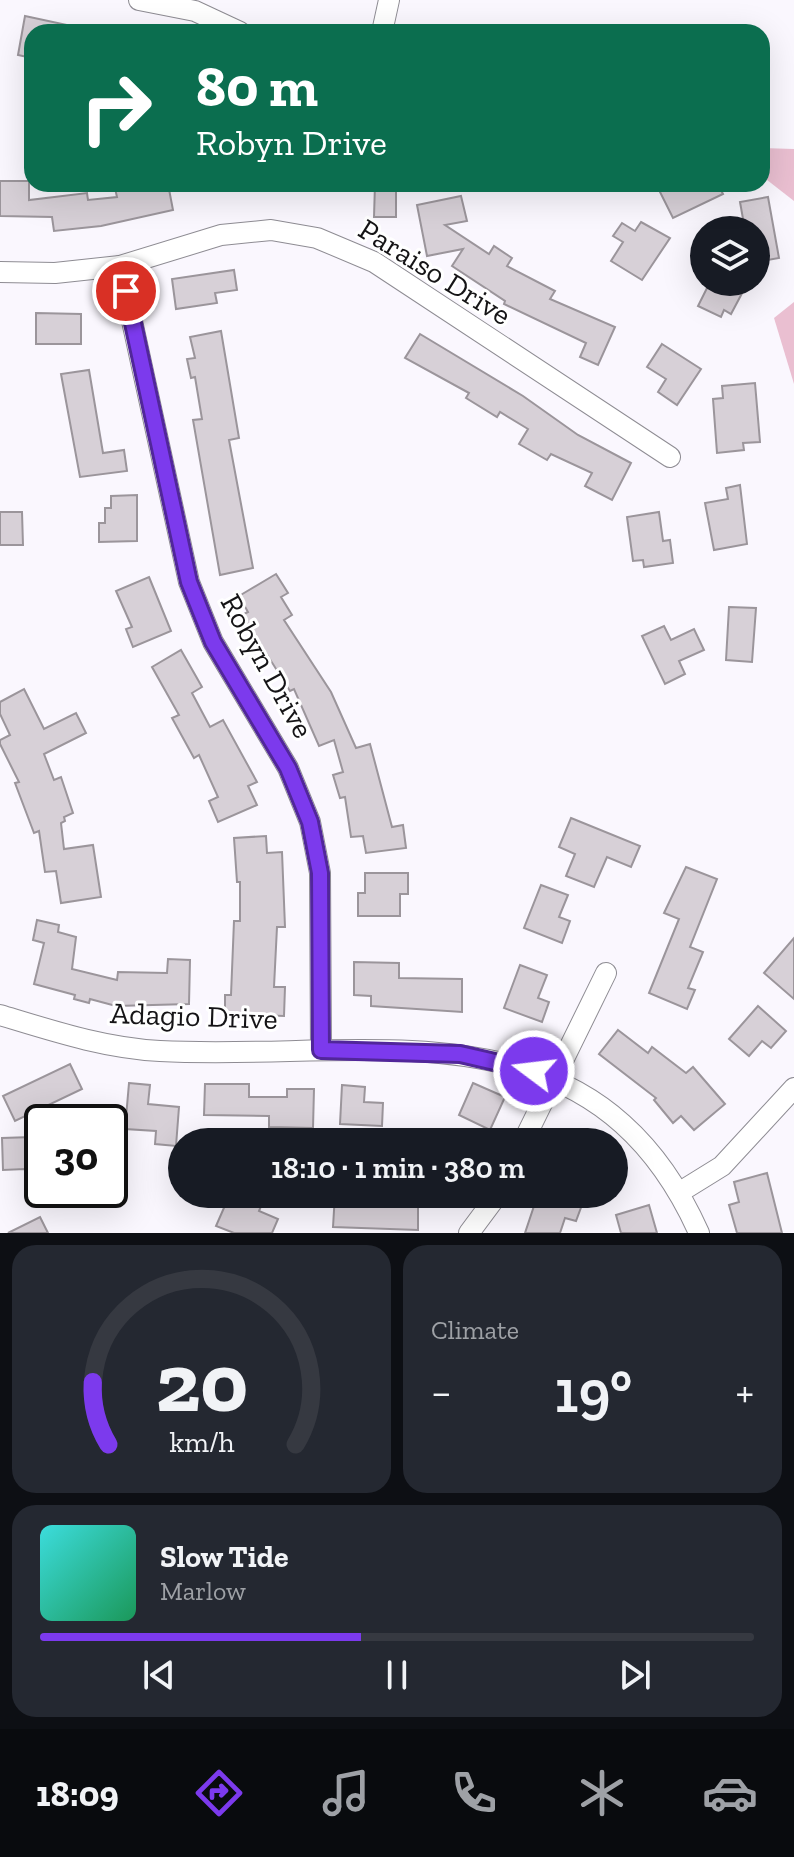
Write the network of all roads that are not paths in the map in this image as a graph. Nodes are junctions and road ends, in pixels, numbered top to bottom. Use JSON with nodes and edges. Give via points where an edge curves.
{"nodes":[{"id":1,"x":139,"y":0,"type":"edge"},
{"id":2,"x":389,"y":0,"type":"edge"},
{"id":3,"x":223,"y":24,"type":"edge"},
{"id":4,"x":384,"y":24,"type":"edge"},
{"id":5,"x":120,"y":266,"type":"junction"},
{"id":6,"x":0,"y":272,"type":"edge"},
{"id":7,"x":670,"y":457,"type":"dead end"},
{"id":8,"x":606,"y":973,"type":"dead end"},
{"id":9,"x":0,"y":1015,"type":"edge"},
{"id":10,"x":321,"y":1050,"type":"junction"},
{"id":11,"x":555,"y":1078,"type":"junction"},
{"id":12,"x":794,"y":1088,"type":"edge"},
{"id":13,"x":530,"y":1128,"type":"edge"},
{"id":14,"x":680,"y":1192,"type":"junction"},
{"id":15,"x":488,"y":1208,"type":"edge"},
{"id":16,"x":469,"y":1233,"type":"edge"},
{"id":17,"x":699,"y":1233,"type":"edge"}],
"edges":[{"from":1,"to":3,"type":"street","via":[[195,11]]},
{"from":2,"to":4,"type":"street"},
{"from":5,"to":6,"type":"street","name":"Paraiso Drive"},
{"from":5,"to":7,"type":"street","name":"Paraiso Drive","via":[[221,235],[271,230],[317,238],[374,262]]},
{"from":5,"to":10,"type":"street","name":"Robyn Drive","via":[[189,582],[213,642],[288,768],[310,822],[320,873]]},
{"from":8,"to":11,"type":"street"},
{"from":9,"to":10,"type":"street","name":"Adagio Drive","via":[[109,1047]]},
{"from":10,"to":11,"type":"street","name":"Adagio Drive","via":[[460,1054],[512,1063]]},
{"from":11,"to":13,"type":"street"},
{"from":11,"to":14,"type":"street","name":"Adagio Drive","via":[[599,1106],[636,1139]]},
{"from":12,"to":14,"type":"street","via":[[722,1166]]},
{"from":14,"to":17,"type":"street","name":"Adagio Drive"},
{"from":15,"to":16,"type":"street"}]}
